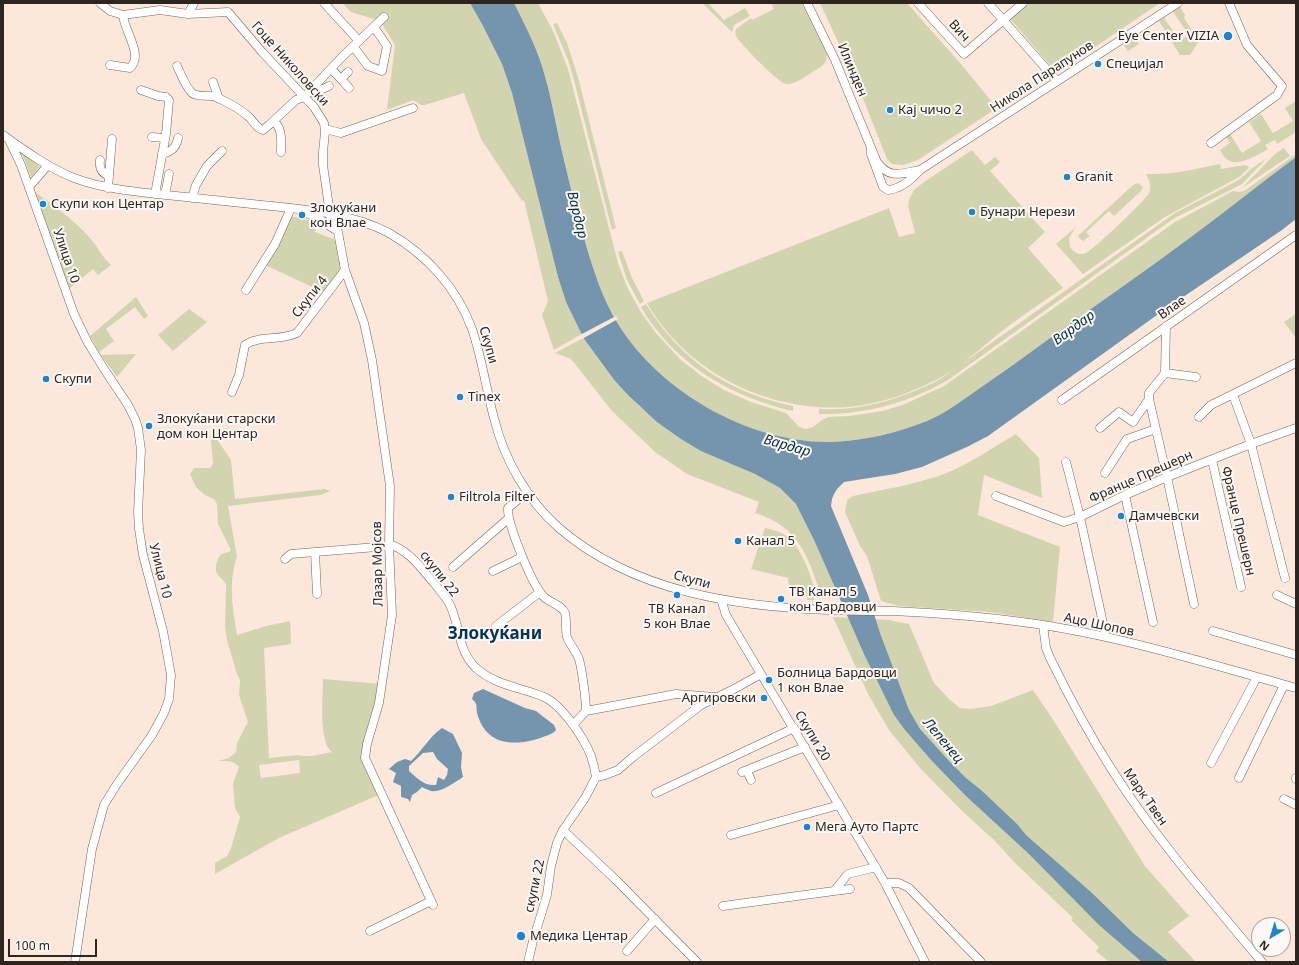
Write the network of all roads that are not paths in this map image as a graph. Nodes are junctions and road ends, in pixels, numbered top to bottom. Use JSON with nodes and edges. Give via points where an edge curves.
{"nodes":[{"id":1,"x":100,"y":3,"type":"edge"},
{"id":2,"x":194,"y":3,"type":"edge"},
{"id":3,"x":226,"y":3,"type":"edge"},
{"id":4,"x":324,"y":3,"type":"edge"},
{"id":5,"x":807,"y":3,"type":"edge"},
{"id":6,"x":918,"y":3,"type":"edge"},
{"id":7,"x":988,"y":3,"type":"edge"},
{"id":8,"x":1023,"y":3,"type":"edge"},
{"id":9,"x":1178,"y":3,"type":"edge"},
{"id":10,"x":1229,"y":3,"type":"edge"},
{"id":11,"x":222,"y":12,"type":"junction"},
{"id":12,"x":188,"y":14,"type":"junction"},
{"id":13,"x":123,"y":15,"type":"junction"},
{"id":14,"x":384,"y":17,"type":"dead end"},
{"id":15,"x":1003,"y":20,"type":"junction"},
{"id":16,"x":374,"y":27,"type":"junction"},
{"id":17,"x":356,"y":44,"type":"junction"},
{"id":18,"x":110,"y":65,"type":"dead end"},
{"id":19,"x":177,"y":66,"type":"dead end"},
{"id":20,"x":331,"y":69,"type":"junction"},
{"id":21,"x":348,"y":72,"type":"dead end"},
{"id":22,"x":341,"y":79,"type":"junction"},
{"id":23,"x":1057,"y":81,"type":"junction"},
{"id":24,"x":213,"y":82,"type":"dead end"},
{"id":25,"x":329,"y":86,"type":"dead end"},
{"id":26,"x":349,"y":88,"type":"dead end"},
{"id":27,"x":141,"y":90,"type":"dead end"},
{"id":28,"x":314,"y":90,"type":"junction"},
{"id":29,"x":304,"y":97,"type":"junction"},
{"id":30,"x":219,"y":99,"type":"junction"},
{"id":31,"x":289,"y":106,"type":"junction"},
{"id":32,"x":413,"y":108,"type":"dead end"},
{"id":33,"x":319,"y":114,"type":"junction"},
{"id":34,"x":274,"y":121,"type":"junction"},
{"id":35,"x":325,"y":132,"type":"junction"},
{"id":36,"x":6,"y":137,"type":"edge"},
{"id":37,"x":152,"y":137,"type":"dead end"},
{"id":38,"x":165,"y":138,"type":"junction"},
{"id":39,"x":178,"y":138,"type":"dead end"},
{"id":40,"x":112,"y":139,"type":"dead end"},
{"id":41,"x":1211,"y":143,"type":"dead end"},
{"id":42,"x":871,"y":149,"type":"junction"},
{"id":43,"x":222,"y":151,"type":"dead end"},
{"id":44,"x":281,"y":152,"type":"dead end"},
{"id":45,"x":162,"y":154,"type":"junction"},
{"id":46,"x":100,"y":160,"type":"dead end"},
{"id":47,"x":48,"y":165,"type":"junction"},
{"id":48,"x":920,"y":170,"type":"junction"},
{"id":49,"x":169,"y":174,"type":"dead end"},
{"id":50,"x":109,"y":176,"type":"junction"},
{"id":51,"x":29,"y":187,"type":"junction"},
{"id":52,"x":108,"y":188,"type":"junction"},
{"id":53,"x":155,"y":194,"type":"junction"},
{"id":54,"x":165,"y":195,"type":"junction"},
{"id":55,"x":192,"y":198,"type":"junction"},
{"id":56,"x":293,"y":208,"type":"junction"},
{"id":57,"x":330,"y":213,"type":"junction"},
{"id":58,"x":341,"y":216,"type":"junction"},
{"id":59,"x":338,"y":232,"type":"junction"},
{"id":60,"x":1296,"y":235,"type":"edge"},
{"id":61,"x":345,"y":270,"type":"junction"},
{"id":62,"x":246,"y":290,"type":"dead end"},
{"id":63,"x":1166,"y":326,"type":"junction"},
{"id":64,"x":1296,"y":363,"type":"edge"},
{"id":65,"x":1165,"y":373,"type":"junction"},
{"id":66,"x":1196,"y":377,"type":"dead end"},
{"id":67,"x":232,"y":392,"type":"dead end"},
{"id":68,"x":1233,"y":395,"type":"junction"},
{"id":69,"x":1149,"y":399,"type":"junction"},
{"id":70,"x":1062,"y":400,"type":"dead end"},
{"id":71,"x":1199,"y":417,"type":"dead end"},
{"id":72,"x":1100,"y":428,"type":"dead end"},
{"id":73,"x":1296,"y":428,"type":"edge"},
{"id":74,"x":1156,"y":429,"type":"junction"},
{"id":75,"x":1252,"y":444,"type":"junction"},
{"id":76,"x":1212,"y":460,"type":"junction"},
{"id":77,"x":1066,"y":462,"type":"dead end"},
{"id":78,"x":1105,"y":473,"type":"dead end"},
{"id":79,"x":1167,"y":477,"type":"junction"},
{"id":80,"x":528,"y":492,"type":"junction"},
{"id":81,"x":1125,"y":495,"type":"junction"},
{"id":82,"x":996,"y":496,"type":"dead end"},
{"id":83,"x":509,"y":518,"type":"junction"},
{"id":84,"x":1080,"y":518,"type":"junction"},
{"id":85,"x":389,"y":545,"type":"junction"},
{"id":86,"x":315,"y":552,"type":"junction"},
{"id":87,"x":522,"y":557,"type":"junction"},
{"id":88,"x":285,"y":559,"type":"dead end"},
{"id":89,"x":453,"y":567,"type":"dead end"},
{"id":90,"x":493,"y":571,"type":"dead end"},
{"id":91,"x":1285,"y":578,"type":"dead end"},
{"id":92,"x":1240,"y":588,"type":"dead end"},
{"id":93,"x":540,"y":592,"type":"junction"},
{"id":94,"x":317,"y":594,"type":"dead end"},
{"id":95,"x":1277,"y":595,"type":"dead end"},
{"id":96,"x":721,"y":599,"type":"junction"},
{"id":97,"x":1194,"y":604,"type":"dead end"},
{"id":98,"x":1296,"y":604,"type":"edge"},
{"id":99,"x":893,"y":611,"type":"joint"},
{"id":100,"x":1153,"y":622,"type":"dead end"},
{"id":101,"x":1043,"y":625,"type":"junction"},
{"id":102,"x":496,"y":626,"type":"dead end"},
{"id":103,"x":1213,"y":631,"type":"dead end"},
{"id":104,"x":1106,"y":637,"type":"junction"},
{"id":105,"x":1296,"y":655,"type":"edge"},
{"id":106,"x":761,"y":674,"type":"junction"},
{"id":107,"x":1257,"y":677,"type":"junction"},
{"id":108,"x":1284,"y":685,"type":"junction"},
{"id":109,"x":1296,"y":688,"type":"edge"},
{"id":110,"x":716,"y":697,"type":"junction"},
{"id":111,"x":586,"y":711,"type":"junction"},
{"id":112,"x":573,"y":725,"type":"junction"},
{"id":113,"x":794,"y":728,"type":"junction"},
{"id":114,"x":805,"y":747,"type":"junction"},
{"id":115,"x":1211,"y":763,"type":"dead end"},
{"id":116,"x":596,"y":776,"type":"junction"},
{"id":117,"x":1239,"y":778,"type":"dead end"},
{"id":118,"x":751,"y":780,"type":"dead end"},
{"id":119,"x":656,"y":793,"type":"dead end"},
{"id":120,"x":1284,"y":799,"type":"dead end"},
{"id":121,"x":839,"y":805,"type":"junction"},
{"id":122,"x":1296,"y":805,"type":"edge"},
{"id":123,"x":563,"y":830,"type":"junction"},
{"id":124,"x":731,"y":835,"type":"dead end"},
{"id":125,"x":876,"y":867,"type":"junction"},
{"id":126,"x":885,"y":883,"type":"junction"},
{"id":127,"x":850,"y":889,"type":"dead end"},
{"id":128,"x":834,"y":891,"type":"junction"},
{"id":129,"x":723,"y":906,"type":"dead end"},
{"id":130,"x":655,"y":919,"type":"junction"},
{"id":131,"x":370,"y":931,"type":"dead end"},
{"id":132,"x":627,"y":951,"type":"dead end"},
{"id":133,"x":75,"y":962,"type":"edge"},
{"id":134,"x":528,"y":962,"type":"edge"},
{"id":135,"x":697,"y":962,"type":"edge"},
{"id":136,"x":925,"y":962,"type":"edge"},
{"id":137,"x":981,"y":962,"type":"edge"},
{"id":138,"x":1262,"y":962,"type":"edge"}],
"edges":[{"from":1,"to":13,"type":"street","via":[[110,11]]},
{"from":2,"to":12,"type":"street"},
{"from":3,"to":11,"type":"street"},
{"from":4,"to":17,"type":"street"},
{"from":5,"to":42,"type":"street","name":"Илинден","via":[[837,66]]},
{"from":6,"to":15,"type":"street","name":"Вич","via":[[964,54]]},
{"from":7,"to":15,"type":"street"},
{"from":8,"to":15,"type":"street"},
{"from":9,"to":23,"type":"street","name":"Никола Парапунов"},
{"from":10,"to":41,"type":"street","via":[[1256,57],[1282,86],[1277,95]]},
{"from":11,"to":12,"type":"street"},
{"from":11,"to":29,"type":"street","name":"Гоце Николовски","via":[[228,12],[234,18]]},
{"from":12,"to":13,"type":"street","via":[[160,10]]},
{"from":13,"to":18,"type":"street","via":[[135,52],[135,60],[130,68]]},
{"from":14,"to":16,"type":"street"},
{"from":15,"to":23,"type":"street"},
{"from":16,"to":17,"type":"street"},
{"from":16,"to":17,"type":"street","via":[[387,46],[382,71],[368,66]]},
{"from":17,"to":20,"type":"street"},
{"from":19,"to":30,"type":"street","via":[[192,92]]},
{"from":20,"to":22,"type":"street"},
{"from":20,"to":28,"type":"street"},
{"from":21,"to":22,"type":"street"},
{"from":22,"to":26,"type":"street"},
{"from":23,"to":48,"type":"street","name":"Никола Парапунов"},
{"from":24,"to":30,"type":"street"},
{"from":25,"to":28,"type":"street"},
{"from":27,"to":38,"type":"street","via":[[168,98]]},
{"from":28,"to":29,"type":"street"},
{"from":28,"to":33,"type":"street"},
{"from":29,"to":31,"type":"street"},
{"from":29,"to":33,"type":"street","name":"Гоце Николовски"},
{"from":30,"to":34,"type":"street","via":[[246,114],[260,129],[265,129]]},
{"from":31,"to":33,"type":"street","via":[[303,105]]},
{"from":31,"to":34,"type":"street"},
{"from":32,"to":35,"type":"street","via":[[342,133],[329,130]]},
{"from":33,"to":35,"type":"street","name":"Гоце Николовски"},
{"from":34,"to":44,"type":"street","via":[[280,129]]},
{"from":35,"to":57,"type":"street","name":"Гоце Николовски","via":[[323,159]]},
{"from":36,"to":47,"type":"street","name":"Скупи"},
{"from":36,"to":51,"type":"street","name":"Улица 10"},
{"from":37,"to":38,"type":"street"},
{"from":38,"to":45,"type":"street"},
{"from":39,"to":45,"type":"street","via":[[172,150]]},
{"from":40,"to":50,"type":"street"},
{"from":42,"to":48,"type":"street","name":"Илинден","via":[[879,165],[889,173]]},
{"from":42,"to":48,"type":"street","name":"Илинден","via":[[877,172],[886,190],[896,188]]},
{"from":43,"to":55,"type":"street","via":[[207,166]]},
{"from":45,"to":53,"type":"street"},
{"from":46,"to":50,"type":"street","via":[[100,170]]},
{"from":47,"to":51,"type":"street"},
{"from":47,"to":52,"type":"street","name":"Скупи","via":[[75,179]]},
{"from":49,"to":54,"type":"street"},
{"from":50,"to":52,"type":"street"},
{"from":51,"to":133,"type":"street","name":"Улица 10","via":[[74,314],[95,354],[128,405],[138,428],[141,450],[139,529],[171,675],[169,699],[164,713],[104,805],[92,849]]},
{"from":52,"to":53,"type":"street","name":"Скупи"},
{"from":53,"to":54,"type":"street","name":"Скупи"},
{"from":54,"to":55,"type":"street","name":"Скупи"},
{"from":55,"to":56,"type":"street","name":"Скупи"},
{"from":56,"to":57,"type":"street","name":"Скупи"},
{"from":56,"to":59,"type":"street","via":[[321,220]]},
{"from":56,"to":62,"type":"street","via":[[275,244]]},
{"from":57,"to":58,"type":"street","name":"Скупи"},
{"from":57,"to":59,"type":"street","name":"Лазар Мојсов","via":[[331,221]]},
{"from":58,"to":59,"type":"street"},
{"from":58,"to":80,"type":"street","name":"Скупи","via":[[373,226],[409,246],[433,267],[454,293],[469,322],[476,343],[501,440]]},
{"from":59,"to":61,"type":"street","name":"Лазар Мојсов"},
{"from":60,"to":63,"type":"street","name":"Влае"},
{"from":61,"to":67,"type":"street","name":"Cкупи 4","via":[[297,333],[246,344]]},
{"from":61,"to":85,"type":"street","name":"Лазар Мојсов","via":[[364,323],[372,360],[390,486]]},
{"from":63,"to":65,"type":"street"},
{"from":63,"to":70,"type":"street","name":"Влае"},
{"from":64,"to":68,"type":"street"},
{"from":65,"to":66,"type":"street"},
{"from":65,"to":69,"type":"street","via":[[1148,393]]},
{"from":68,"to":71,"type":"street","via":[[1211,405]]},
{"from":68,"to":75,"type":"street"},
{"from":69,"to":72,"type":"street","via":[[1133,422],[1119,412]]},
{"from":69,"to":74,"type":"street"},
{"from":73,"to":75,"type":"street","name":"Францe Прешерн"},
{"from":74,"to":78,"type":"street","via":[[1127,439]]},
{"from":74,"to":79,"type":"street"},
{"from":75,"to":76,"type":"street","name":"Францe Прешерн"},
{"from":75,"to":91,"type":"street"},
{"from":76,"to":79,"type":"street","name":"Францe Прешерн"},
{"from":76,"to":92,"type":"street","name":"Франце Прешерн"},
{"from":77,"to":84,"type":"street"},
{"from":79,"to":81,"type":"street","name":"Францe Прешерн"},
{"from":79,"to":97,"type":"street"},
{"from":80,"to":83,"type":"street","via":[[508,508]]},
{"from":80,"to":96,"type":"street","name":"Скупи","via":[[556,525],[605,560],[657,582]]},
{"from":81,"to":84,"type":"street","name":"Францe Прешерн"},
{"from":81,"to":100,"type":"street"},
{"from":82,"to":84,"type":"street","name":"Францe Прешерн","via":[[1064,522]]},
{"from":83,"to":87,"type":"street"},
{"from":83,"to":89,"type":"street"},
{"from":84,"to":104,"type":"street"},
{"from":85,"to":86,"type":"street"},
{"from":85,"to":112,"type":"street","name":"скупи 22","via":[[399,547],[414,559],[449,603],[463,648],[476,667],[507,686],[550,700]]},
{"from":85,"to":131,"type":"street","name":"Лазар Мојсов","via":[[392,615],[390,634],[379,703],[368,738],[365,758],[432,903]]},
{"from":86,"to":88,"type":"street","via":[[291,554]]},
{"from":86,"to":94,"type":"street"},
{"from":87,"to":90,"type":"street"},
{"from":87,"to":93,"type":"street"},
{"from":93,"to":102,"type":"street"},
{"from":93,"to":111,"type":"street","via":[[565,613],[567,636],[579,659]]},
{"from":95,"to":98,"type":"street"},
{"from":96,"to":99,"type":"street","name":"Скупи","via":[[772,606]]},
{"from":96,"to":106,"type":"street","name":"Скупи 20","via":[[726,615]]},
{"from":99,"to":101,"type":"street","name":"Ацо Шопов"},
{"from":101,"to":104,"type":"street","name":"Ацо Шопов"},
{"from":101,"to":138,"type":"street","name":"Марк Твен","via":[[1050,658],[1074,706],[1112,771],[1175,858]]},
{"from":103,"to":105,"type":"street"},
{"from":104,"to":107,"type":"street","name":"Ацо Шопов"},
{"from":106,"to":110,"type":"street"},
{"from":106,"to":113,"type":"street","name":"Скупи 20"},
{"from":107,"to":108,"type":"street","name":"Ацо Шопов"},
{"from":107,"to":115,"type":"street"},
{"from":108,"to":109,"type":"street","name":"Ацо Шопов"},
{"from":108,"to":117,"type":"street"},
{"from":110,"to":111,"type":"street","via":[[676,694]]},
{"from":110,"to":116,"type":"street","via":[[680,720],[618,770],[605,776]]},
{"from":111,"to":112,"type":"street"},
{"from":112,"to":116,"type":"street","name":"скупи 22","via":[[590,755]]},
{"from":113,"to":114,"type":"street","name":"Скупи 20"},
{"from":113,"to":119,"type":"street"},
{"from":114,"to":118,"type":"street","via":[[745,772]]},
{"from":114,"to":121,"type":"street","name":"Скупи 20"},
{"from":116,"to":123,"type":"street","name":"скупи 22","via":[[585,798]]},
{"from":120,"to":122,"type":"street"},
{"from":121,"to":124,"type":"street"},
{"from":121,"to":125,"type":"street","name":"Скупи 20"},
{"from":123,"to":130,"type":"street"},
{"from":123,"to":134,"type":"street","name":"скупи 22","via":[[551,866],[547,895]]},
{"from":125,"to":126,"type":"street","name":"Скупи 20"},
{"from":125,"to":128,"type":"street","via":[[848,874]]},
{"from":126,"to":136,"type":"street","name":"Скупи 20"},
{"from":126,"to":137,"type":"street","via":[[899,883],[909,888]]},
{"from":127,"to":128,"type":"street"},
{"from":128,"to":129,"type":"street"},
{"from":130,"to":132,"type":"street"},
{"from":130,"to":135,"type":"street"}]}
